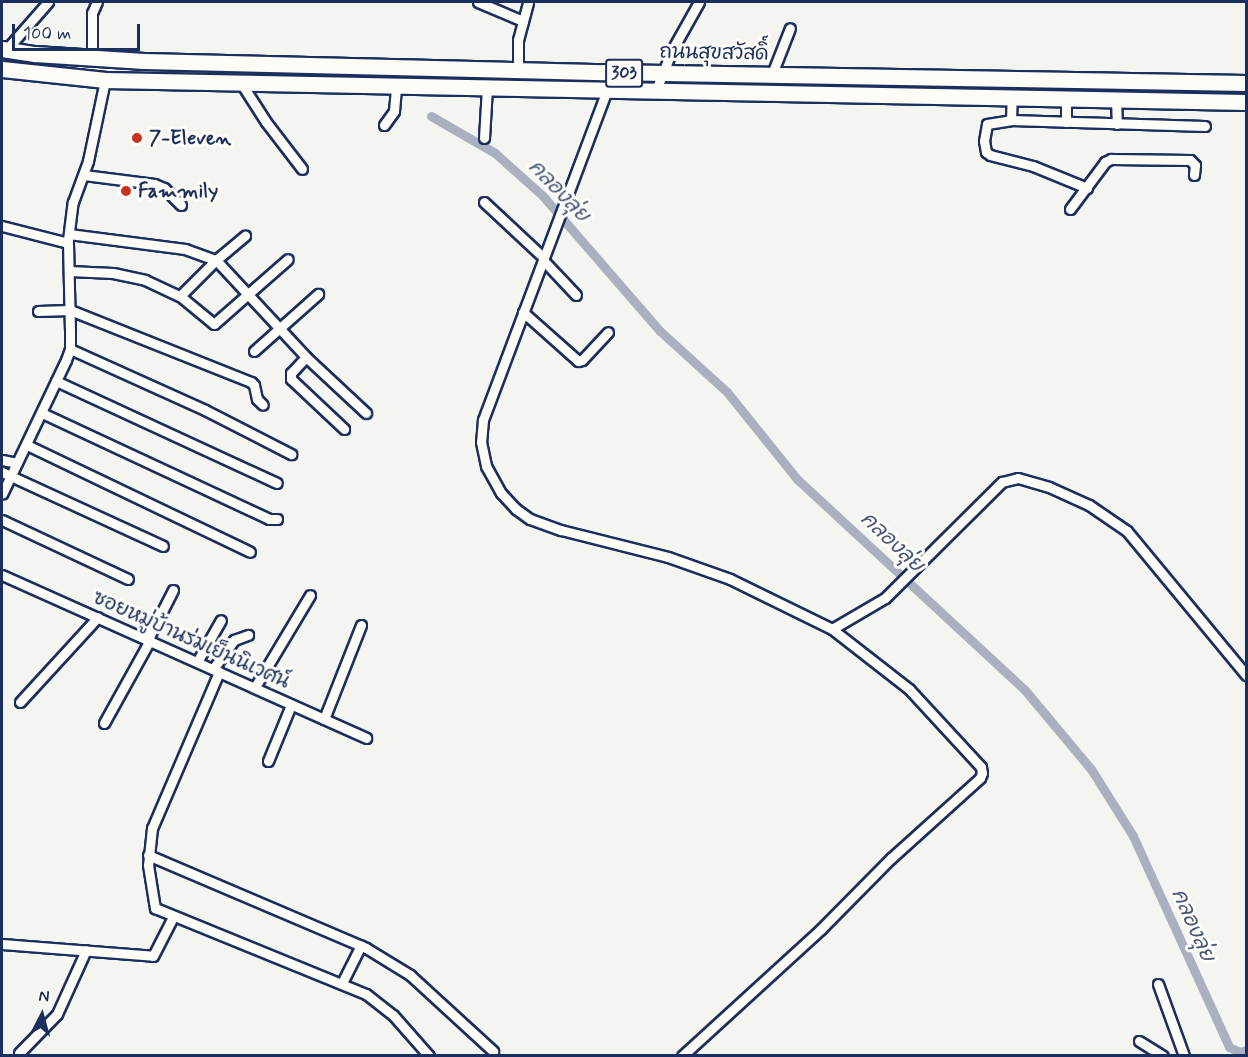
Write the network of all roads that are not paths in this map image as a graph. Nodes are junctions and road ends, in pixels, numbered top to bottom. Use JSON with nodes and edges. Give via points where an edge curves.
{"nodes":[{"id":1,"x":48,"y":2,"type":"edge"},
{"id":2,"x":97,"y":2,"type":"edge"},
{"id":3,"x":478,"y":2,"type":"edge"},
{"id":4,"x":528,"y":2,"type":"edge"},
{"id":5,"x":696,"y":3,"type":"edge"},
{"id":6,"x":523,"y":21,"type":"junction"},
{"id":7,"x":790,"y":28,"type":"dead end"},
{"id":8,"x":4,"y":49,"type":"edge"},
{"id":9,"x":92,"y":58,"type":"junction"},
{"id":10,"x":2,"y":69,"type":"edge"},
{"id":11,"x":518,"y":70,"type":"junction"},
{"id":12,"x":661,"y":73,"type":"junction"},
{"id":13,"x":772,"y":74,"type":"junction"},
{"id":14,"x":105,"y":80,"type":"junction"},
{"id":15,"x":241,"y":83,"type":"junction"},
{"id":16,"x":1246,"y":83,"type":"edge"},
{"id":17,"x":396,"y":86,"type":"junction"},
{"id":18,"x":487,"y":88,"type":"junction"},
{"id":19,"x":607,"y":90,"type":"junction"},
{"id":20,"x":656,"y":90,"type":"junction"},
{"id":21,"x":1012,"y":97,"type":"junction"},
{"id":22,"x":1066,"y":98,"type":"junction"},
{"id":23,"x":1116,"y":99,"type":"junction"},
{"id":24,"x":1246,"y":102,"type":"edge"},
{"id":25,"x":1011,"y":120,"type":"junction"},
{"id":26,"x":1066,"y":122,"type":"junction"},
{"id":27,"x":1117,"y":124,"type":"junction"},
{"id":28,"x":384,"y":125,"type":"dead end"},
{"id":29,"x":1205,"y":126,"type":"dead end"},
{"id":30,"x":484,"y":138,"type":"dead end"},
{"id":31,"x":302,"y":169,"type":"dead end"},
{"id":32,"x":84,"y":175,"type":"junction"},
{"id":33,"x":1194,"y":175,"type":"dead end"},
{"id":34,"x":1087,"y":188,"type":"junction"},
{"id":35,"x":484,"y":202,"type":"dead end"},
{"id":36,"x":181,"y":205,"type":"dead end"},
{"id":37,"x":1070,"y":209,"type":"dead end"},
{"id":38,"x":2,"y":226,"type":"edge"},
{"id":39,"x":245,"y":236,"type":"dead end"},
{"id":40,"x":68,"y":238,"type":"junction"},
{"id":41,"x":544,"y":259,"type":"junction"},
{"id":42,"x":216,"y":260,"type":"junction"},
{"id":43,"x":288,"y":260,"type":"dead end"},
{"id":44,"x":69,"y":271,"type":"junction"},
{"id":45,"x":318,"y":294,"type":"dead end"},
{"id":46,"x":249,"y":295,"type":"junction"},
{"id":47,"x":576,"y":295,"type":"dead end"},
{"id":48,"x":180,"y":296,"type":"junction"},
{"id":49,"x":70,"y":310,"type":"junction"},
{"id":50,"x":38,"y":311,"type":"dead end"},
{"id":51,"x":523,"y":312,"type":"junction"},
{"id":52,"x":280,"y":329,"type":"junction"},
{"id":53,"x":608,"y":332,"type":"dead end"},
{"id":54,"x":70,"y":349,"type":"junction"},
{"id":55,"x":254,"y":351,"type":"dead end"},
{"id":56,"x":306,"y":357,"type":"junction"},
{"id":57,"x":56,"y":381,"type":"junction"},
{"id":58,"x":263,"y":405,"type":"dead end"},
{"id":59,"x":42,"y":413,"type":"junction"},
{"id":60,"x":366,"y":413,"type":"dead end"},
{"id":61,"x":344,"y":429,"type":"dead end"},
{"id":62,"x":27,"y":445,"type":"junction"},
{"id":63,"x":291,"y":454,"type":"dead end"},
{"id":64,"x":2,"y":460,"type":"edge"},
{"id":65,"x":17,"y":463,"type":"junction"},
{"id":66,"x":6,"y":474,"type":"edge"},
{"id":67,"x":277,"y":483,"type":"dead end"},
{"id":68,"x":2,"y":494,"type":"edge"},
{"id":69,"x":277,"y":519,"type":"dead end"},
{"id":70,"x":2,"y":520,"type":"edge"},
{"id":71,"x":163,"y":546,"type":"dead end"},
{"id":72,"x":250,"y":552,"type":"dead end"},
{"id":73,"x":2,"y":575,"type":"edge"},
{"id":74,"x":128,"y":579,"type":"dead end"},
{"id":75,"x":174,"y":591,"type":"dead end"},
{"id":76,"x":310,"y":595,"type":"dead end"},
{"id":77,"x":98,"y":617,"type":"junction"},
{"id":78,"x":221,"y":620,"type":"dead end"},
{"id":79,"x":361,"y":625,"type":"dead end"},
{"id":80,"x":832,"y":628,"type":"junction"},
{"id":81,"x":248,"y":635,"type":"dead end"},
{"id":82,"x":149,"y":639,"type":"junction"},
{"id":83,"x":197,"y":662,"type":"junction"},
{"id":84,"x":216,"y":671,"type":"junction"},
{"id":85,"x":1246,"y":675,"type":"edge"},
{"id":86,"x":255,"y":687,"type":"junction"},
{"id":87,"x":20,"y":702,"type":"dead end"},
{"id":88,"x":291,"y":705,"type":"junction"},
{"id":89,"x":324,"y":719,"type":"junction"},
{"id":90,"x":104,"y":723,"type":"dead end"},
{"id":91,"x":366,"y":738,"type":"dead end"},
{"id":92,"x":268,"y":760,"type":"dead end"},
{"id":93,"x":148,"y":855,"type":"junction"},
{"id":94,"x":173,"y":917,"type":"junction"},
{"id":95,"x":2,"y":944,"type":"edge"},
{"id":96,"x":361,"y":945,"type":"junction"},
{"id":97,"x":86,"y":950,"type":"junction"},
{"id":98,"x":342,"y":983,"type":"junction"},
{"id":99,"x":1158,"y":984,"type":"dead end"},
{"id":100,"x":1139,"y":1041,"type":"dead end"},
{"id":101,"x":493,"y":1051,"type":"dead end"},
{"id":102,"x":18,"y":1053,"type":"dead end"},
{"id":103,"x":429,"y":1056,"type":"edge"},
{"id":104,"x":682,"y":1056,"type":"edge"},
{"id":105,"x":1163,"y":1056,"type":"edge"},
{"id":106,"x":1184,"y":1056,"type":"edge"}],
"edges":[{"from":1,"to":8,"type":"street"},
{"from":2,"to":9,"type":"street","via":[[92,14]]},
{"from":3,"to":6,"type":"street"},
{"from":4,"to":6,"type":"street"},
{"from":5,"to":12,"type":"street"},
{"from":6,"to":11,"type":"street","via":[[518,40]]},
{"from":7,"to":13,"type":"street"},
{"from":8,"to":9,"type":"main road","name":"ถนนสุขสวัสดิ์","number":"303"},
{"from":9,"to":11,"type":"main road","name":"ถนนสุขสวัสดิ์","number":"303"},
{"from":10,"to":14,"type":"main road","name":"ถนนสุขสวัสดิ์","number":"303"},
{"from":11,"to":12,"type":"main road","name":"ถนนสุขสวัสดิ์","number":"303"},
{"from":12,"to":13,"type":"main road","name":"ถนนสุขสวัสดิ์","number":"303"},
{"from":12,"to":20,"type":"street"},
{"from":13,"to":16,"type":"main road","name":"ถนนสุขสวัสดิ์","number":"303"},
{"from":14,"to":15,"type":"main road","name":"ถนนสุขสวัสดิ์","number":"303"},
{"from":14,"to":32,"type":"street"},
{"from":15,"to":17,"type":"main road","name":"ถนนสุขสวัสดิ์","number":"303"},
{"from":15,"to":31,"type":"street"},
{"from":17,"to":18,"type":"main road","name":"ถนนสุขสวัสดิ์","number":"303"},
{"from":17,"to":28,"type":"street","via":[[394,111]]},
{"from":18,"to":19,"type":"main road","name":"ถนนสุขสวัสดิ์","number":"303"},
{"from":18,"to":30,"type":"street"},
{"from":19,"to":20,"type":"main road","name":"ถนนสุขสวัสดิ์","number":"303"},
{"from":19,"to":41,"type":"street"},
{"from":20,"to":21,"type":"main road","name":"ถนนสุขสวัสดิ์","number":"303"},
{"from":21,"to":22,"type":"main road","name":"ถนนสุขสวัสดิ์","number":"303"},
{"from":21,"to":25,"type":"street"},
{"from":22,"to":23,"type":"main road","name":"ถนนสุขสวัสดิ์","number":"303"},
{"from":22,"to":26,"type":"street"},
{"from":23,"to":24,"type":"main road","name":"ถนนสุขสวัสดิ์","number":"303"},
{"from":23,"to":27,"type":"street"},
{"from":25,"to":26,"type":"street"},
{"from":25,"to":34,"type":"street","via":[[987,124],[984,141],[990,156],[1033,166]]},
{"from":26,"to":27,"type":"street"},
{"from":27,"to":29,"type":"street"},
{"from":32,"to":36,"type":"street","via":[[154,184]]},
{"from":32,"to":40,"type":"street","via":[[73,202]]},
{"from":33,"to":34,"type":"street","via":[[1195,165],[1190,160],[1111,159]]},
{"from":34,"to":37,"type":"street"},
{"from":35,"to":41,"type":"street"},
{"from":38,"to":40,"type":"street"},
{"from":39,"to":42,"type":"street"},
{"from":40,"to":42,"type":"street","via":[[185,249]]},
{"from":40,"to":44,"type":"street"},
{"from":41,"to":47,"type":"street"},
{"from":41,"to":51,"type":"street"},
{"from":42,"to":46,"type":"street"},
{"from":42,"to":48,"type":"street"},
{"from":43,"to":46,"type":"street"},
{"from":44,"to":48,"type":"street","via":[[123,274]]},
{"from":44,"to":49,"type":"street"},
{"from":45,"to":52,"type":"street"},
{"from":46,"to":48,"type":"street","via":[[214,324]]},
{"from":46,"to":52,"type":"street"},
{"from":49,"to":50,"type":"street"},
{"from":49,"to":54,"type":"street"},
{"from":49,"to":58,"type":"street","via":[[251,382]]},
{"from":51,"to":53,"type":"street","via":[[578,361]]},
{"from":51,"to":80,"type":"street","via":[[483,420],[482,442],[486,466],[501,493],[516,509],[530,519],[561,530],[668,557],[730,579]]},
{"from":52,"to":55,"type":"street"},
{"from":52,"to":56,"type":"street"},
{"from":54,"to":57,"type":"street"},
{"from":54,"to":63,"type":"street"},
{"from":56,"to":60,"type":"street"},
{"from":56,"to":61,"type":"street","via":[[291,373],[291,379]]},
{"from":57,"to":59,"type":"street"},
{"from":57,"to":67,"type":"street"},
{"from":59,"to":62,"type":"street"},
{"from":59,"to":69,"type":"street","via":[[269,519]]},
{"from":62,"to":65,"type":"street"},
{"from":62,"to":72,"type":"street"},
{"from":64,"to":65,"type":"street"},
{"from":65,"to":66,"type":"street"},
{"from":66,"to":68,"type":"street"},
{"from":66,"to":71,"type":"street"},
{"from":70,"to":74,"type":"street"},
{"from":73,"to":77,"type":"street","name":"ซอยหมู่บ้านร่มเย็นนิเวศน์"},
{"from":75,"to":82,"type":"street"},
{"from":76,"to":86,"type":"street"},
{"from":77,"to":82,"type":"street","name":"ซอยหมู่บ้านร่มเย็นนิเวศน์"},
{"from":77,"to":87,"type":"street"},
{"from":78,"to":83,"type":"street"},
{"from":79,"to":89,"type":"street"},
{"from":80,"to":85,"type":"street","via":[[885,597],[1002,482],[1018,478],[1089,505],[1127,531]]},
{"from":80,"to":104,"type":"street","via":[[909,689],[981,767],[980,778]]},
{"from":81,"to":84,"type":"street","via":[[234,640]]},
{"from":82,"to":83,"type":"street","name":"ซอยหมู่บ้านร่มเย็นนิเวศน์"},
{"from":82,"to":90,"type":"street"},
{"from":83,"to":84,"type":"street","name":"ซอยหมู่บ้านร่มเย็นนิเวศน์"},
{"from":84,"to":86,"type":"street","name":"ซอยหมู่บ้านร่มเย็นนิเวศน์"},
{"from":84,"to":93,"type":"street","via":[[156,816]]},
{"from":86,"to":88,"type":"street","name":"ซอยหมู่บ้านร่มเย็นนิเวศน์"},
{"from":88,"to":89,"type":"street","name":"ซอยหมู่บ้านร่มเย็นนิเวศน์"},
{"from":88,"to":92,"type":"street"},
{"from":89,"to":91,"type":"street","name":"ซอยหมู่บ้านร่มเย็นนิเวศน์"},
{"from":93,"to":94,"type":"street","via":[[153,906]]},
{"from":93,"to":96,"type":"street"},
{"from":94,"to":97,"type":"street","via":[[153,956]]},
{"from":94,"to":98,"type":"street"},
{"from":95,"to":97,"type":"street"},
{"from":96,"to":98,"type":"street"},
{"from":96,"to":101,"type":"street","via":[[410,975]]},
{"from":97,"to":102,"type":"street","via":[[57,1014]]},
{"from":98,"to":103,"type":"street","via":[[380,1003]]},
{"from":99,"to":106,"type":"street"},
{"from":100,"to":105,"type":"street"}]}
